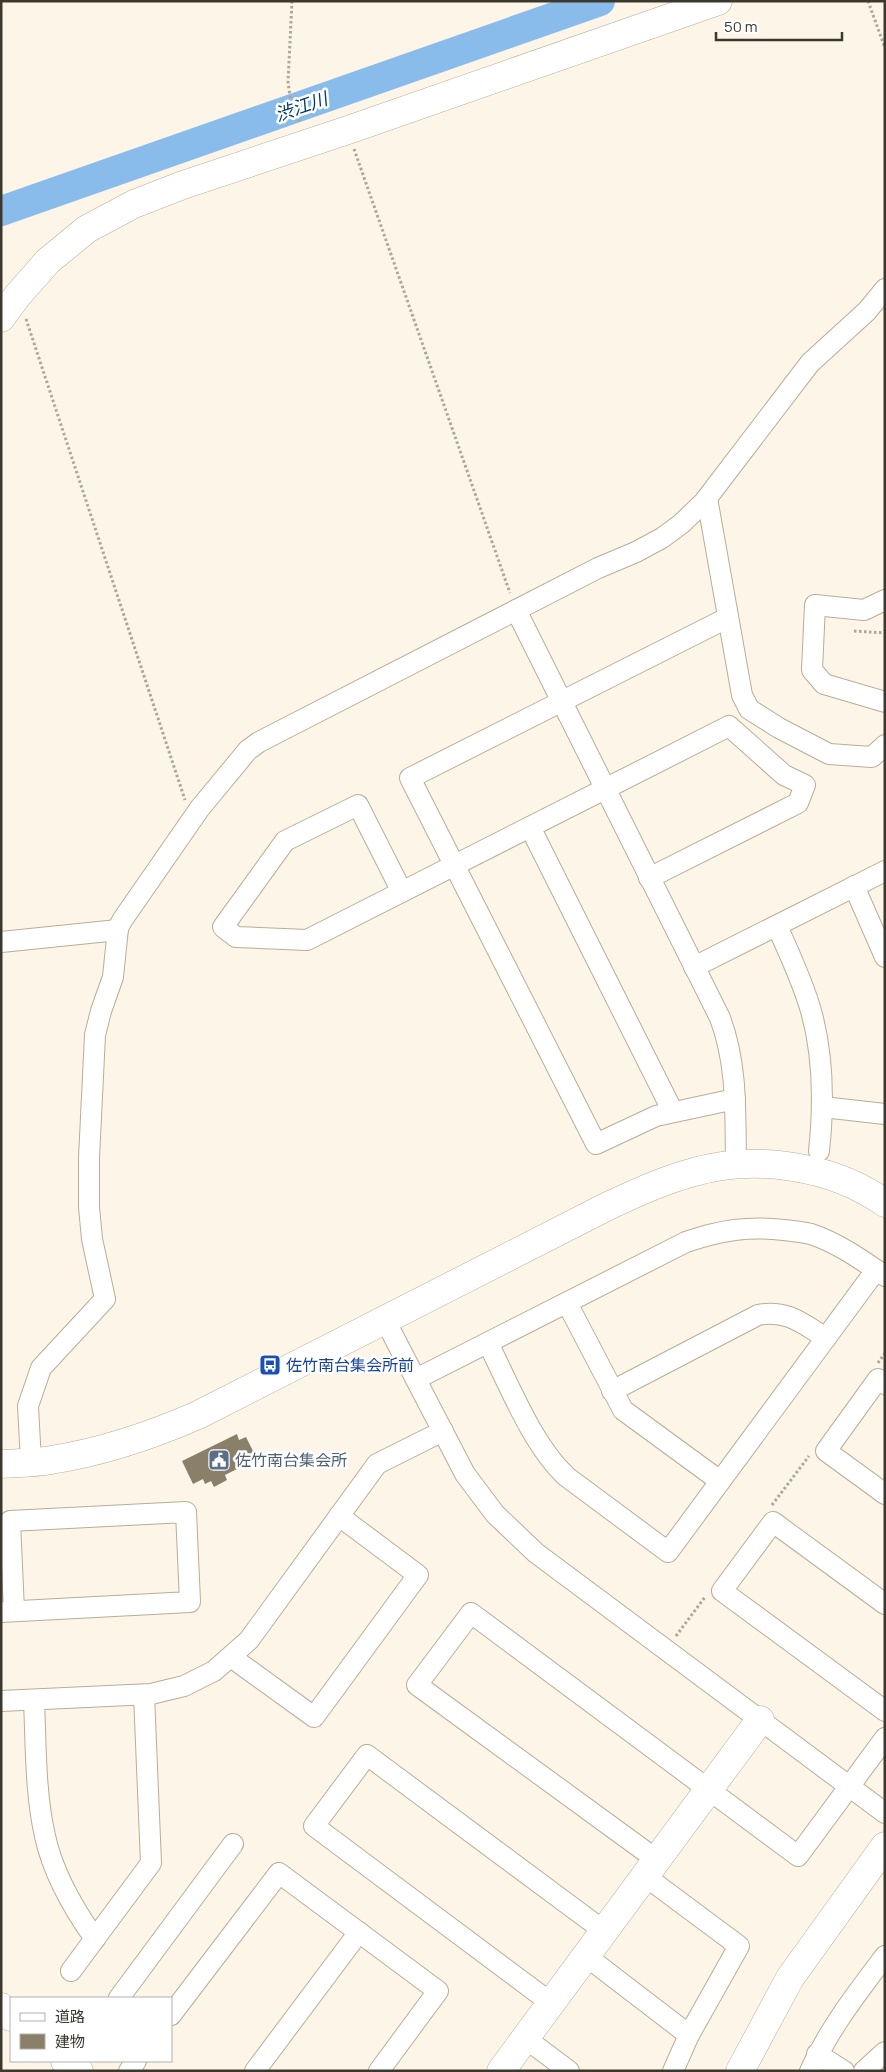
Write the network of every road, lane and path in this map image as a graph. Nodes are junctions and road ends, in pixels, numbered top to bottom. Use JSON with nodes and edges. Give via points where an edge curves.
{"nodes":[{"id":1,"x":292,"y":1,"type":"edge"},
{"id":2,"x":718,"y":1,"type":"edge"},
{"id":3,"x":868,"y":1,"type":"edge"},
{"id":4,"x":885,"y":48,"type":"edge"},
{"id":5,"x":300,"y":122,"type":"dead end"},
{"id":6,"x":348,"y":130,"type":"junction"},
{"id":7,"x":885,"y":289,"type":"edge"},
{"id":8,"x":18,"y":295,"type":"junction"},
{"id":9,"x":1,"y":318,"type":"edge"},
{"id":10,"x":707,"y":498,"type":"junction"},
{"id":11,"x":885,"y":600,"type":"edge"},
{"id":12,"x":516,"y":610,"type":"junction"},
{"id":13,"x":728,"y":618,"type":"junction"},
{"id":14,"x":854,"y":631,"type":"dead end"},
{"id":15,"x":885,"y":633,"type":"edge"},
{"id":16,"x":562,"y":702,"type":"junction"},
{"id":17,"x":885,"y":702,"type":"edge"},
{"id":18,"x":885,"y":745,"type":"edge"},
{"id":19,"x":605,"y":789,"type":"junction"},
{"id":20,"x":186,"y":800,"type":"dead end"},
{"id":21,"x":530,"y":827,"type":"junction"},
{"id":22,"x":454,"y":866,"type":"junction"},
{"id":23,"x":885,"y":871,"type":"edge"},
{"id":24,"x":650,"y":878,"type":"junction"},
{"id":25,"x":854,"y":886,"type":"junction"},
{"id":26,"x":402,"y":892,"type":"junction"},
{"id":27,"x":777,"y":926,"type":"junction"},
{"id":28,"x":118,"y":930,"type":"junction"},
{"id":29,"x":1,"y":942,"type":"edge"},
{"id":30,"x":885,"y":957,"type":"edge"},
{"id":31,"x":694,"y":967,"type":"junction"},
{"id":32,"x":735,"y":1099,"type":"junction"},
{"id":33,"x":823,"y":1108,"type":"junction"},
{"id":34,"x":673,"y":1112,"type":"junction"},
{"id":35,"x":885,"y":1114,"type":"edge"},
{"id":36,"x":819,"y":1151,"type":"dead end"},
{"id":37,"x":736,"y":1165,"type":"junction"},
{"id":38,"x":885,"y":1203,"type":"edge"},
{"id":39,"x":881,"y":1273,"type":"edge"},
{"id":40,"x":567,"y":1302,"type":"junction"},
{"id":41,"x":385,"y":1320,"type":"junction"},
{"id":42,"x":826,"y":1338,"type":"junction"},
{"id":43,"x":488,"y":1343,"type":"junction"},
{"id":44,"x":885,"y":1353,"type":"edge"},
{"id":45,"x":879,"y":1376,"type":"edge"},
{"id":46,"x":416,"y":1380,"type":"junction"},
{"id":47,"x":612,"y":1390,"type":"junction"},
{"id":48,"x":444,"y":1431,"type":"junction"},
{"id":49,"x":810,"y":1455,"type":"dead end"},
{"id":50,"x":31,"y":1462,"type":"junction"},
{"id":51,"x":1,"y":1464,"type":"edge"},
{"id":52,"x":720,"y":1481,"type":"junction"},
{"id":53,"x":885,"y":1494,"type":"edge"},
{"id":54,"x":769,"y":1510,"type":"dead end"},
{"id":55,"x":339,"y":1516,"type":"junction"},
{"id":56,"x":705,"y":1596,"type":"dead end"},
{"id":57,"x":885,"y":1604,"type":"edge"},
{"id":58,"x":8,"y":1612,"type":"edge"},
{"id":59,"x":676,"y":1636,"type":"dead end"},
{"id":60,"x":231,"y":1657,"type":"junction"},
{"id":61,"x":144,"y":1694,"type":"junction"},
{"id":62,"x":34,"y":1700,"type":"junction"},
{"id":63,"x":1,"y":1701,"type":"edge"},
{"id":64,"x":885,"y":1711,"type":"edge"},
{"id":65,"x":760,"y":1720,"type":"junction"},
{"id":66,"x":885,"y":1738,"type":"edge"},
{"id":67,"x":848,"y":1786,"type":"junction"},
{"id":68,"x":709,"y":1790,"type":"junction"},
{"id":69,"x":885,"y":1813,"type":"edge"},
{"id":70,"x":233,"y":1844,"type":"dead end"},
{"id":71,"x":885,"y":1846,"type":"edge"},
{"id":72,"x":651,"y":1868,"type":"junction"},
{"id":73,"x":604,"y":1931,"type":"junction"},
{"id":74,"x":359,"y":1932,"type":"junction"},
{"id":75,"x":95,"y":1939,"type":"junction"},
{"id":76,"x":586,"y":1956,"type":"junction"},
{"id":77,"x":885,"y":1956,"type":"edge"},
{"id":78,"x":71,"y":1970,"type":"dead end"},
{"id":79,"x":120,"y":1997,"type":"edge"},
{"id":80,"x":552,"y":2002,"type":"junction"},
{"id":81,"x":1,"y":2007,"type":"edge"},
{"id":82,"x":172,"y":2014,"type":"edge"},
{"id":83,"x":10,"y":2016,"type":"edge"},
{"id":84,"x":689,"y":2035,"type":"junction"},
{"id":85,"x":525,"y":2038,"type":"junction"},
{"id":86,"x":885,"y":2052,"type":"edge"},
{"id":87,"x":813,"y":2062,"type":"edge"},
{"id":88,"x":255,"y":2071,"type":"edge"},
{"id":89,"x":379,"y":2071,"type":"edge"},
{"id":90,"x":501,"y":2071,"type":"edge"},
{"id":91,"x":569,"y":2071,"type":"edge"},
{"id":92,"x":673,"y":2071,"type":"edge"},
{"id":93,"x":740,"y":2071,"type":"edge"},
{"id":94,"x":844,"y":2071,"type":"edge"},
{"id":95,"x":864,"y":2071,"type":"edge"}],
"edges":[{"from":1,"to":5,"type":"path","via":[[288,82]]},
{"from":2,"to":6,"type":"street"},
{"from":3,"to":4,"type":"path"},
{"from":6,"to":8,"type":"street","via":[[134,204],[87,229],[48,261]]},
{"from":6,"to":12,"type":"path"},
{"from":7,"to":10,"type":"street","via":[[810,363]]},
{"from":8,"to":9,"type":"street"},
{"from":8,"to":20,"type":"path"},
{"from":10,"to":12,"type":"street","via":[[682,524],[662,538]]},
{"from":10,"to":13,"type":"street"},
{"from":11,"to":17,"type":"street","via":[[864,610],[815,605],[812,670],[824,684]]},
{"from":12,"to":16,"type":"street"},
{"from":12,"to":28,"type":"street","via":[[248,750],[200,808],[122,919]]},
{"from":13,"to":16,"type":"street"},
{"from":13,"to":18,"type":"street","via":[[742,695],[750,710],[829,754],[872,757]]},
{"from":14,"to":15,"type":"path"},
{"from":16,"to":19,"type":"street"},
{"from":16,"to":22,"type":"street","via":[[410,778]]},
{"from":19,"to":21,"type":"street"},
{"from":19,"to":24,"type":"street"},
{"from":19,"to":24,"type":"street","via":[[729,726],[784,774],[805,786],[798,803]]},
{"from":21,"to":22,"type":"street"},
{"from":21,"to":34,"type":"street"},
{"from":22,"to":26,"type":"street"},
{"from":22,"to":34,"type":"street","via":[[596,1144]]},
{"from":23,"to":25,"type":"street"},
{"from":24,"to":31,"type":"street"},
{"from":25,"to":27,"type":"street"},
{"from":25,"to":30,"type":"street"},
{"from":26,"to":26,"type":"street","via":[[306,940],[236,937],[223,927],[285,841],[358,805]]},
{"from":27,"to":31,"type":"street"},
{"from":27,"to":33,"type":"street","via":[[811,1010],[822,1074]]},
{"from":28,"to":29,"type":"street"},
{"from":28,"to":50,"type":"street","via":[[113,977],[96,1035],[89,1158],[92,1239],[105,1299],[41,1368],[28,1406]]},
{"from":31,"to":32,"type":"street","via":[[727,1037]]},
{"from":32,"to":34,"type":"street"},
{"from":32,"to":37,"type":"street"},
{"from":33,"to":35,"type":"street"},
{"from":33,"to":36,"type":"street"},
{"from":37,"to":38,"type":"street","via":[[767,1164],[828,1176],[850,1183]]},
{"from":37,"to":41,"type":"street","via":[[695,1171],[660,1182]]},
{"from":39,"to":40,"type":"street","via":[[860,1258],[810,1234],[756,1227],[732,1229],[686,1242]]},
{"from":39,"to":42,"type":"street"},
{"from":40,"to":43,"type":"street"},
{"from":40,"to":47,"type":"street"},
{"from":41,"to":46,"type":"street"},
{"from":41,"to":50,"type":"street","via":[[166,1430],[92,1453]]},
{"from":42,"to":47,"type":"street","via":[[790,1316],[779,1313],[758,1315]]},
{"from":42,"to":52,"type":"street"},
{"from":43,"to":46,"type":"street"},
{"from":43,"to":52,"type":"street","via":[[540,1444],[556,1466],[668,1552]]},
{"from":44,"to":45,"type":"path"},
{"from":45,"to":53,"type":"street","via":[[826,1451]]},
{"from":46,"to":48,"type":"street"},
{"from":47,"to":52,"type":"street","via":[[623,1410]]},
{"from":48,"to":55,"type":"street","via":[[378,1464]]},
{"from":48,"to":65,"type":"street","via":[[480,1496],[513,1533]]},
{"from":49,"to":54,"type":"path"},
{"from":50,"to":51,"type":"street"},
{"from":55,"to":60,"type":"street","via":[[249,1640]]},
{"from":55,"to":60,"type":"street","via":[[418,1575],[314,1717]]},
{"from":56,"to":59,"type":"path"},
{"from":57,"to":64,"type":"street","via":[[773,1522],[722,1591]]},
{"from":58,"to":58,"type":"street","via":[[190,1602],[186,1512],[10,1522]]},
{"from":60,"to":61,"type":"street","via":[[200,1679],[167,1691]]},
{"from":61,"to":62,"type":"street"},
{"from":61,"to":75,"type":"street","via":[[152,1863]]},
{"from":62,"to":63,"type":"street"},
{"from":62,"to":75,"type":"street","via":[[45,1838],[67,1895]]},
{"from":65,"to":67,"type":"street"},
{"from":65,"to":68,"type":"street"},
{"from":66,"to":67,"type":"street"},
{"from":67,"to":68,"type":"street","via":[[798,1856]]},
{"from":67,"to":69,"type":"street"},
{"from":68,"to":72,"type":"street"},
{"from":68,"to":72,"type":"street","via":[[471,1613],[418,1684]]},
{"from":70,"to":79,"type":"street"},
{"from":71,"to":93,"type":"street","via":[[790,1978]]},
{"from":72,"to":73,"type":"street"},
{"from":72,"to":84,"type":"street","via":[[739,1946]]},
{"from":73,"to":76,"type":"street"},
{"from":73,"to":80,"type":"street","via":[[366,1755],[314,1826]]},
{"from":74,"to":82,"type":"street","via":[[279,1873]]},
{"from":74,"to":88,"type":"street"},
{"from":74,"to":89,"type":"street","via":[[438,1991]]},
{"from":75,"to":78,"type":"street"},
{"from":76,"to":80,"type":"street"},
{"from":76,"to":84,"type":"street"},
{"from":77,"to":87,"type":"street","via":[[850,2002]]},
{"from":80,"to":85,"type":"street"},
{"from":81,"to":83,"type":"street"},
{"from":84,"to":92,"type":"street"},
{"from":85,"to":90,"type":"street"},
{"from":85,"to":91,"type":"street"},
{"from":86,"to":95,"type":"street"},
{"from":87,"to":94,"type":"street"}]}
